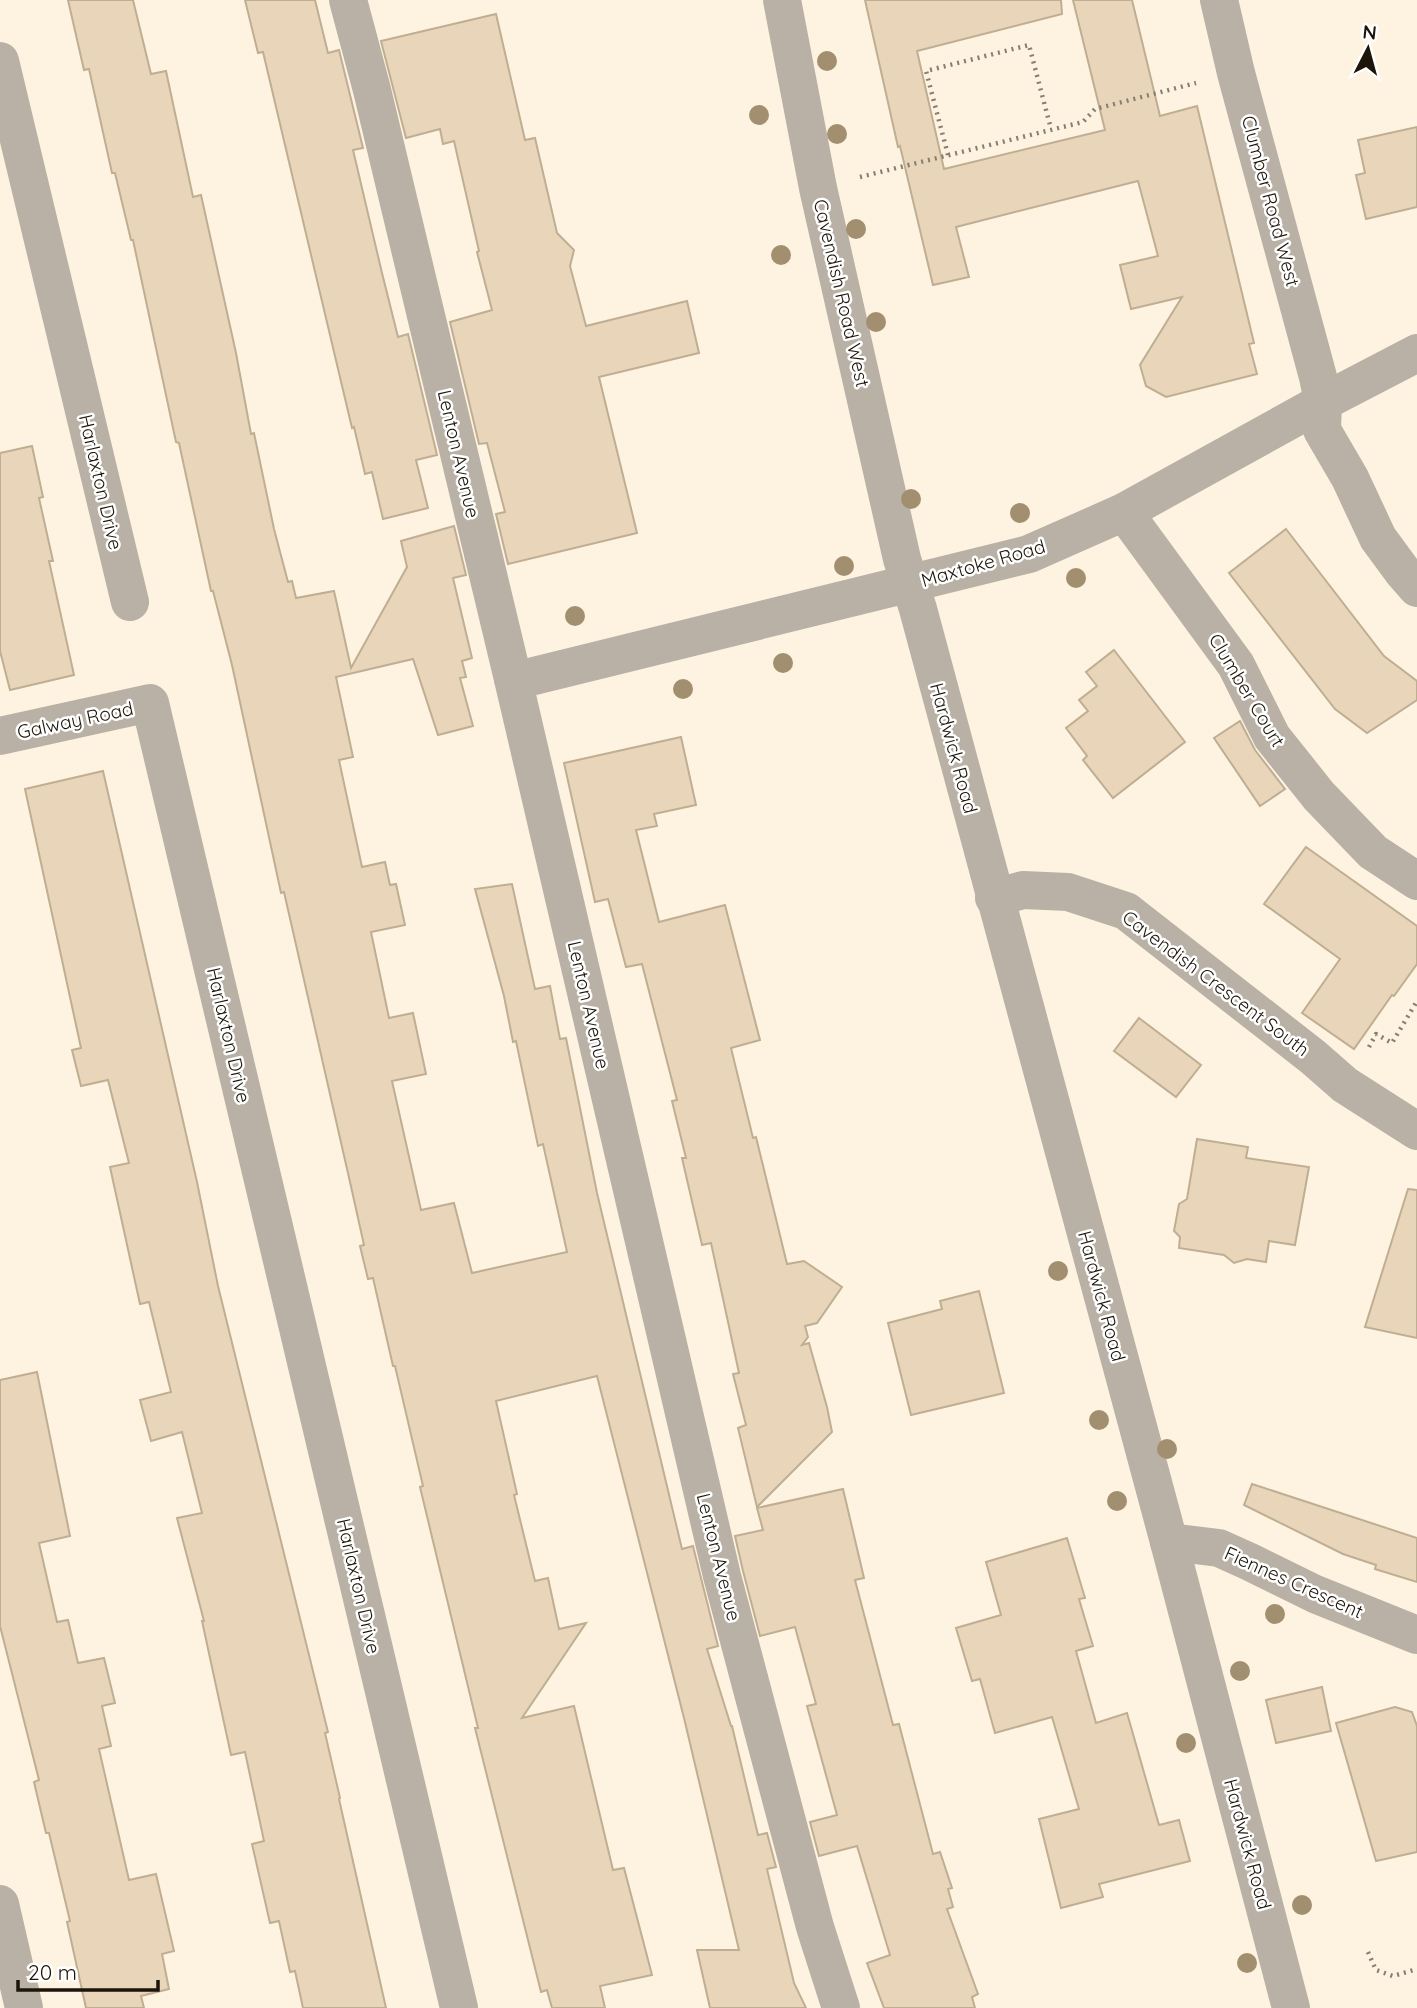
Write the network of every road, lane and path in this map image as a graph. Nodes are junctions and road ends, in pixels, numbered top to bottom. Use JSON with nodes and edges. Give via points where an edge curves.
{"nodes":[{"id":1,"x":348,"y":0,"type":"edge"},
{"id":2,"x":782,"y":0,"type":"edge"},
{"id":3,"x":1219,"y":0,"type":"edge"},
{"id":4,"x":0,"y":61,"type":"edge"},
{"id":5,"x":1236,"y":73,"type":"junction"},
{"id":6,"x":1051,"y":129,"type":"junction"},
{"id":7,"x":948,"y":155,"type":"junction"},
{"id":8,"x":906,"y":166,"type":"dead end"},
{"id":9,"x":1417,"y":353,"type":"edge"},
{"id":10,"x":1323,"y":402,"type":"junction"},
{"id":11,"x":1124,"y":512,"type":"junction"},
{"id":12,"x":910,"y":584,"type":"junction"},
{"id":13,"x":1417,"y":588,"type":"edge"},
{"id":14,"x":130,"y":603,"type":"dead end"},
{"id":15,"x":513,"y":679,"type":"junction"},
{"id":16,"x":150,"y":704,"type":"joint"},
{"id":17,"x":0,"y":737,"type":"edge"},
{"id":18,"x":1417,"y":881,"type":"edge"},
{"id":19,"x":994,"y":898,"type":"junction"},
{"id":20,"x":1417,"y":1001,"type":"edge"},
{"id":21,"x":1364,"y":1055,"type":"dead end"},
{"id":22,"x":1417,"y":1131,"type":"edge"},
{"id":23,"x":1169,"y":1542,"type":"junction"},
{"id":24,"x":1417,"y":1635,"type":"edge"},
{"id":25,"x":0,"y":1904,"type":"edge"},
{"id":26,"x":1368,"y":1952,"type":"dead end"},
{"id":27,"x":1417,"y":1969,"type":"edge"},
{"id":28,"x":24,"y":2008,"type":"edge"},
{"id":29,"x":459,"y":2008,"type":"edge"},
{"id":30,"x":841,"y":2008,"type":"edge"},
{"id":31,"x":1291,"y":2008,"type":"edge"}],
"edges":[{"from":1,"to":15,"type":"street","name":"Lenton Avenue"},
{"from":2,"to":12,"type":"street","name":"Cavendish Road West","via":[[818,188]]},
{"from":3,"to":5,"type":"street","name":"Clumber Road West"},
{"from":4,"to":14,"type":"street","name":"Harlaxton Drive"},
{"from":5,"to":6,"type":"path","via":[[1095,109],[1083,122]]},
{"from":5,"to":10,"type":"street","name":"Clumber Road West"},
{"from":6,"to":7,"type":"path"},
{"from":6,"to":7,"type":"path","via":[[1030,45],[926,71]]},
{"from":7,"to":8,"type":"path"},
{"from":9,"to":10,"type":"street","name":"Maxtoke Road"},
{"from":10,"to":11,"type":"street","name":"Maxtoke Road"},
{"from":10,"to":13,"type":"street","name":"Clumber Road West","via":[[1322,430],[1378,538]]},
{"from":11,"to":12,"type":"street","name":"Maxtoke Road","via":[[1029,554]]},
{"from":11,"to":18,"type":"street","name":"Clumber Court","via":[[1236,665],[1272,737],[1319,796],[1373,852]]},
{"from":12,"to":15,"type":"street","name":"Maxtoke Road"},
{"from":12,"to":19,"type":"street","name":"Hardwick Road"},
{"from":15,"to":30,"type":"street","name":"Lenton Avenue","via":[[722,1576],[815,1927]]},
{"from":16,"to":17,"type":"street","name":"Galway Road"},
{"from":16,"to":29,"type":"street","name":"Harlaxton Drive"},
{"from":19,"to":22,"type":"street","name":"Cavendish Crescent South","via":[[1023,890],[1068,892],[1126,911],[1345,1085]]},
{"from":19,"to":23,"type":"street","name":"Hardwick Road"},
{"from":20,"to":21,"type":"path","via":[[1392,1043],[1376,1034]]},
{"from":23,"to":24,"type":"street","name":"Fiennes Crescent","via":[[1219,1548]]},
{"from":23,"to":31,"type":"street","name":"Hardwick Road"},
{"from":25,"to":28,"type":"street"},
{"from":26,"to":27,"type":"path","via":[[1376,1970],[1393,1976]]}]}
